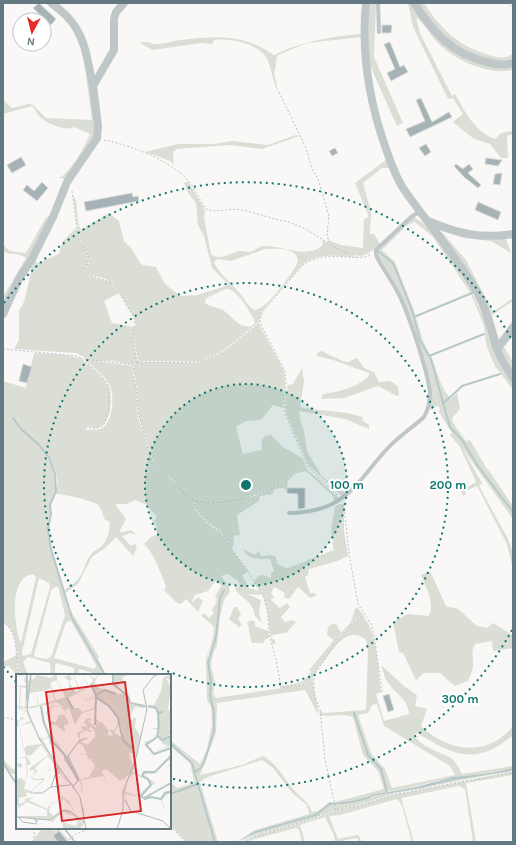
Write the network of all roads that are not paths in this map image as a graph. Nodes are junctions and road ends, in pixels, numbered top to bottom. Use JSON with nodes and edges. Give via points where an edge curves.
{"nodes":[{"id":1,"x":52,"y":3,"type":"edge"},
{"id":2,"x":124,"y":3,"type":"edge"},
{"id":3,"x":366,"y":3,"type":"edge"},
{"id":4,"x":378,"y":3,"type":"edge"},
{"id":5,"x":414,"y":3,"type":"edge"},
{"id":6,"x":378,"y":32,"type":"dead end"},
{"id":7,"x":513,"y":63,"type":"edge"},
{"id":8,"x":93,"y":86,"type":"junction"},
{"id":9,"x":420,"y":211,"type":"junction"},
{"id":10,"x":428,"y":221,"type":"junction"},
{"id":11,"x":513,"y":234,"type":"edge"},
{"id":12,"x":3,"y":314,"type":"edge"},
{"id":13,"x":513,"y":328,"type":"edge"},
{"id":14,"x":497,"y":349,"type":"junction"},
{"id":15,"x":513,"y":378,"type":"edge"},
{"id":16,"x":290,"y":512,"type":"dead end"}],
"edges":[{"from":1,"to":8,"type":"street","via":[[70,18],[76,27],[84,46]]},
{"from":2,"to":8,"type":"street","via":[[116,12],[114,19],[114,50]]},
{"from":3,"to":9,"type":"street","via":[[364,45],[372,103],[390,159],[403,187]]},
{"from":4,"to":6,"type":"lane"},
{"from":5,"to":7,"type":"street","via":[[445,42],[459,52],[496,64]]},
{"from":8,"to":12,"type":"street","via":[[97,138],[70,176],[53,217]]},
{"from":9,"to":10,"type":"street"},
{"from":9,"to":16,"type":"lane","via":[[376,250],[379,261],[405,309],[429,387],[424,417],[388,447],[354,489],[342,499],[316,510]]},
{"from":10,"to":11,"type":"street","via":[[465,234]]},
{"from":10,"to":14,"type":"street","via":[[479,295]]},
{"from":13,"to":14,"type":"street"},
{"from":14,"to":15,"type":"street"}]}
